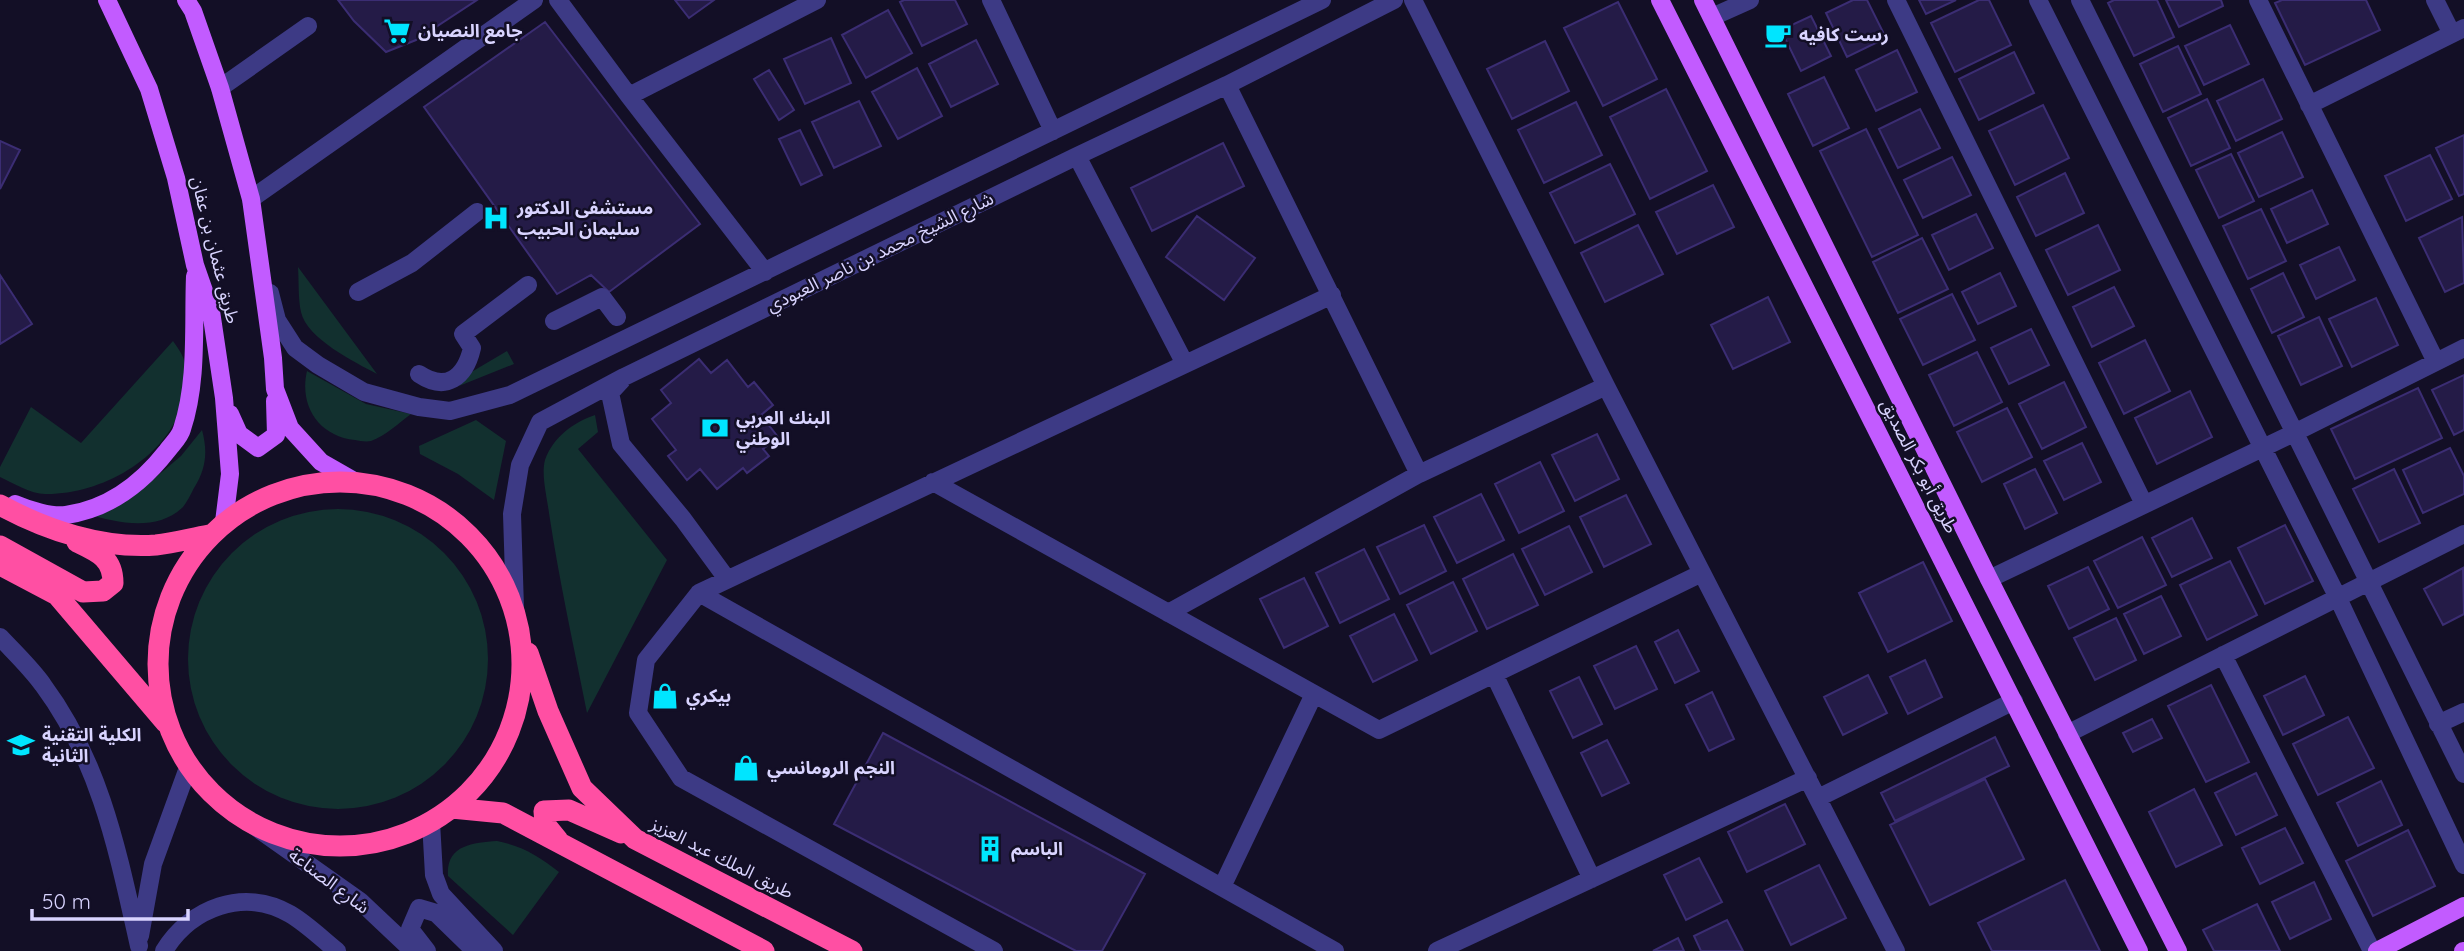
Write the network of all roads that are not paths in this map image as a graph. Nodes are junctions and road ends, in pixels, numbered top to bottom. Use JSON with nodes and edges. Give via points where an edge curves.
{"nodes":[{"id":1,"x":107,"y":0,"type":"edge"},
{"id":2,"x":186,"y":0,"type":"edge"},
{"id":3,"x":534,"y":0,"type":"edge"},
{"id":4,"x":558,"y":0,"type":"edge"},
{"id":5,"x":991,"y":0,"type":"edge"},
{"id":6,"x":1322,"y":0,"type":"edge"},
{"id":7,"x":1394,"y":0,"type":"edge"},
{"id":8,"x":1413,"y":0,"type":"edge"},
{"id":9,"x":1660,"y":0,"type":"edge"},
{"id":10,"x":1703,"y":0,"type":"edge"},
{"id":11,"x":1751,"y":0,"type":"edge"},
{"id":12,"x":1896,"y":0,"type":"edge"},
{"id":13,"x":2038,"y":0,"type":"edge"},
{"id":14,"x":2080,"y":0,"type":"edge"},
{"id":15,"x":2258,"y":0,"type":"edge"},
{"id":16,"x":2435,"y":0,"type":"edge"},
{"id":17,"x":812,"y":1,"type":"edge"},
{"id":18,"x":1712,"y":17,"type":"junction"},
{"id":19,"x":308,"y":26,"type":"dead end"},
{"id":20,"x":2458,"y":31,"type":"edge"},
{"id":21,"x":1227,"y":85,"type":"junction"},
{"id":22,"x":220,"y":88,"type":"junction"},
{"id":23,"x":629,"y":96,"type":"junction"},
{"id":24,"x":2309,"y":105,"type":"junction"},
{"id":25,"x":1053,"y":131,"type":"junction"},
{"id":26,"x":1077,"y":156,"type":"junction"},
{"id":27,"x":251,"y":199,"type":"junction"},
{"id":28,"x":477,"y":212,"type":"dead end"},
{"id":29,"x":257,"y":243,"type":"junction"},
{"id":30,"x":195,"y":265,"type":"junction"},
{"id":31,"x":765,"y":272,"type":"junction"},
{"id":32,"x":528,"y":285,"type":"dead end"},
{"id":33,"x":358,"y":292,"type":"dead end"},
{"id":34,"x":1332,"y":295,"type":"junction"},
{"id":35,"x":617,"y":317,"type":"dead end"},
{"id":36,"x":554,"y":321,"type":"dead end"},
{"id":37,"x":2464,"y":348,"type":"edge"},
{"id":38,"x":2436,"y":362,"type":"junction"},
{"id":39,"x":1185,"y":364,"type":"junction"},
{"id":40,"x":419,"y":374,"type":"dead end"},
{"id":41,"x":624,"y":377,"type":"junction"},
{"id":42,"x":1606,"y":386,"type":"junction"},
{"id":43,"x":275,"y":389,"type":"junction"},
{"id":44,"x":224,"y":398,"type":"junction"},
{"id":45,"x":2294,"y":433,"type":"junction"},
{"id":46,"x":2263,"y":448,"type":"junction"},
{"id":47,"x":1419,"y":474,"type":"junction"},
{"id":48,"x":356,"y":482,"type":"junction"},
{"id":49,"x":933,"y":482,"type":"junction"},
{"id":50,"x":0,"y":498,"type":"edge"},
{"id":51,"x":2144,"y":504,"type":"junction"},
{"id":52,"x":0,"y":505,"type":"edge"},
{"id":53,"x":217,"y":529,"type":"junction"},
{"id":54,"x":54,"y":530,"type":"junction"},
{"id":55,"x":2464,"y":534,"type":"edge"},
{"id":56,"x":0,"y":546,"type":"edge"},
{"id":57,"x":0,"y":565,"type":"edge"},
{"id":58,"x":1702,"y":573,"type":"junction"},
{"id":59,"x":727,"y":579,"type":"junction"},
{"id":60,"x":1989,"y":579,"type":"junction"},
{"id":61,"x":2367,"y":581,"type":"junction"},
{"id":62,"x":699,"y":593,"type":"junction"},
{"id":63,"x":2337,"y":596,"type":"junction"},
{"id":64,"x":515,"y":608,"type":"junction"},
{"id":65,"x":1168,"y":613,"type":"junction"},
{"id":66,"x":521,"y":632,"type":"junction"},
{"id":67,"x":0,"y":637,"type":"edge"},
{"id":68,"x":2223,"y":655,"type":"junction"},
{"id":69,"x":1494,"y":674,"type":"junction"},
{"id":70,"x":1314,"y":694,"type":"junction"},
{"id":71,"x":2014,"y":701,"type":"junction"},
{"id":72,"x":2464,"y":712,"type":"edge"},
{"id":73,"x":167,"y":724,"type":"junction"},
{"id":74,"x":2438,"y":724,"type":"junction"},
{"id":75,"x":2067,"y":734,"type":"junction"},
{"id":76,"x":189,"y":765,"type":"junction"},
{"id":77,"x":2464,"y":774,"type":"edge"},
{"id":78,"x":1808,"y":778,"type":"junction"},
{"id":79,"x":1818,"y":799,"type":"junction"},
{"id":80,"x":452,"y":808,"type":"junction"},
{"id":81,"x":240,"y":817,"type":"junction"},
{"id":82,"x":431,"y":822,"type":"junction"},
{"id":83,"x":635,"y":839,"type":"junction"},
{"id":84,"x":561,"y":844,"type":"junction"},
{"id":85,"x":2464,"y":864,"type":"edge"},
{"id":86,"x":1591,"y":879,"type":"junction"},
{"id":87,"x":1222,"y":887,"type":"junction"},
{"id":88,"x":2464,"y":906,"type":"edge"},
{"id":89,"x":138,"y":948,"type":"edge"},
{"id":90,"x":164,"y":951,"type":"edge"},
{"id":91,"x":337,"y":951,"type":"edge"},
{"id":92,"x":413,"y":951,"type":"edge"},
{"id":93,"x":427,"y":951,"type":"edge"},
{"id":94,"x":475,"y":951,"type":"edge"},
{"id":95,"x":495,"y":951,"type":"edge"},
{"id":96,"x":764,"y":951,"type":"edge"},
{"id":97,"x":852,"y":951,"type":"edge"},
{"id":98,"x":994,"y":951,"type":"edge"},
{"id":99,"x":1335,"y":951,"type":"edge"},
{"id":100,"x":1437,"y":951,"type":"edge"},
{"id":101,"x":1896,"y":951,"type":"edge"},
{"id":102,"x":2139,"y":951,"type":"edge"},
{"id":103,"x":2178,"y":951,"type":"edge"},
{"id":104,"x":2374,"y":951,"type":"edge"}],
"edges":[{"from":1,"to":30,"type":"main road","name":"طريق عثمان بن عفان","via":[[149,89],[176,178]]},
{"from":2,"to":22,"type":"main road","name":"طريق عثمان بن عفان"},
{"from":3,"to":27,"type":"street"},
{"from":4,"to":23,"type":"street"},
{"from":5,"to":25,"type":"street"},
{"from":6,"to":25,"type":"street","name":"شارع الشيخ محمد بن ناصر العبودي"},
{"from":7,"to":21,"type":"street","name":"شارع الشيخ محمد بن ناصر العبودي"},
{"from":8,"to":42,"type":"street"},
{"from":9,"to":71,"type":"main road","name":"طريق أبو بكر الصديق"},
{"from":10,"to":18,"type":"main road","name":"طريق أبو بكر الصديق"},
{"from":11,"to":18,"type":"street"},
{"from":12,"to":51,"type":"street"},
{"from":13,"to":46,"type":"street"},
{"from":14,"to":45,"type":"street"},
{"from":15,"to":24,"type":"street"},
{"from":16,"to":20,"type":"street"},
{"from":17,"to":23,"type":"street"},
{"from":18,"to":60,"type":"main road","name":"طريق أبو بكر الصديق"},
{"from":19,"to":22,"type":"street"},
{"from":20,"to":24,"type":"street"},
{"from":21,"to":26,"type":"street","name":"شارع الشيخ محمد بن ناصر العبودي"},
{"from":21,"to":34,"type":"street"},
{"from":22,"to":27,"type":"main road","name":"طريق عثمان بن عفان"},
{"from":23,"to":31,"type":"street"},
{"from":24,"to":38,"type":"street"},
{"from":25,"to":31,"type":"street","name":"شارع الشيخ محمد بن ناصر العبودي"},
{"from":26,"to":39,"type":"street"},
{"from":26,"to":41,"type":"street","name":"شارع الشيخ محمد بن ناصر العبودي"},
{"from":27,"to":29,"type":"main road","name":"طريق عثمان بن عفان"},
{"from":28,"to":33,"type":"street","via":[[412,263]]},
{"from":29,"to":31,"type":"street","name":"شارع الشيخ محمد بن ناصر العبودي","via":[[277,320],[295,348],[364,392],[450,411],[510,395]]},
{"from":29,"to":43,"type":"main road","name":"طريق عثمان بن عفان"},
{"from":30,"to":44,"type":"main road","name":"طريق عثمان بن عفان","via":[[211,311]]},
{"from":30,"to":50,"type":"main road","via":[[191,389],[181,432],[157,464],[136,485],[103,505],[65,516],[29,510]]},
{"from":32,"to":40,"type":"street","via":[[463,334],[472,348],[468,363],[455,379],[442,382]]},
{"from":34,"to":39,"type":"street"},
{"from":34,"to":47,"type":"street"},
{"from":35,"to":36,"type":"street","via":[[602,296]]},
{"from":37,"to":38,"type":"street"},
{"from":38,"to":45,"type":"street"},
{"from":39,"to":49,"type":"street"},
{"from":41,"to":59,"type":"street","via":[[610,393],[621,444]]},
{"from":41,"to":64,"type":"street","name":"شارع الشيخ محمد بن ناصر العبودي","via":[[540,422],[520,466],[512,514]]},
{"from":42,"to":47,"type":"street"},
{"from":42,"to":58,"type":"street"},
{"from":43,"to":44,"type":"main road","via":[[276,435],[258,449],[239,434]]},
{"from":43,"to":48,"type":"main road","name":"طريق عثمان بن عفان","via":[[290,428],[321,462]]},
{"from":44,"to":53,"type":"main road","name":"طريق عثمان بن عفان","via":[[230,474]]},
{"from":45,"to":46,"type":"street"},
{"from":45,"to":61,"type":"street"},
{"from":46,"to":51,"type":"street"},
{"from":46,"to":63,"type":"street"},
{"from":47,"to":65,"type":"street"},
{"from":48,"to":53,"type":"highway","via":[[309,484],[264,497]]},
{"from":48,"to":64,"type":"highway","via":[[408,494],[455,521],[491,560]]},
{"from":49,"to":59,"type":"street"},
{"from":49,"to":65,"type":"street"},
{"from":51,"to":60,"type":"street"},
{"from":52,"to":54,"type":"highway"},
{"from":53,"to":54,"type":"highway","via":[[155,545],[110,543]]},
{"from":53,"to":73,"type":"highway","via":[[179,576],[161,624],[157,675]]},
{"from":54,"to":56,"type":"highway","via":[[107,560],[113,583],[103,591],[83,592]]},
{"from":55,"to":61,"type":"street"},
{"from":57,"to":73,"type":"highway","via":[[57,595]]},
{"from":58,"to":69,"type":"street"},
{"from":58,"to":78,"type":"street"},
{"from":59,"to":62,"type":"street"},
{"from":60,"to":75,"type":"main road","name":"طريق أبو بكر الصديق"},
{"from":61,"to":63,"type":"street"},
{"from":61,"to":74,"type":"street"},
{"from":62,"to":87,"type":"street"},
{"from":62,"to":98,"type":"street","via":[[646,660],[638,713],[681,778]]},
{"from":63,"to":68,"type":"street"},
{"from":63,"to":85,"type":"street"},
{"from":64,"to":66,"type":"highway"},
{"from":65,"to":70,"type":"street"},
{"from":66,"to":80,"type":"highway","via":[[523,681],[511,730],[487,773]]},
{"from":66,"to":83,"type":"highway","name":"طريق الملك عبد العزيز","via":[[548,711],[582,788]]},
{"from":67,"to":89,"type":"street","via":[[43,684],[76,738],[101,794]]},
{"from":68,"to":75,"type":"street"},
{"from":68,"to":104,"type":"street"},
{"from":69,"to":70,"type":"street","via":[[1379,730]]},
{"from":69,"to":86,"type":"street"},
{"from":70,"to":87,"type":"street"},
{"from":71,"to":79,"type":"street"},
{"from":71,"to":102,"type":"main road","name":"طريق أبو بكر الصديق"},
{"from":72,"to":74,"type":"street"},
{"from":73,"to":76,"type":"highway"},
{"from":74,"to":77,"type":"street"},
{"from":75,"to":103,"type":"main road","name":"طريق أبو بكر الصديق"},
{"from":76,"to":81,"type":"highway","via":[[206,788]]},
{"from":76,"to":89,"type":"street","via":[[153,864]]},
{"from":78,"to":79,"type":"street"},
{"from":78,"to":86,"type":"street"},
{"from":79,"to":101,"type":"street"},
{"from":80,"to":82,"type":"highway"},
{"from":80,"to":84,"type":"highway","via":[[503,813]]},
{"from":81,"to":82,"type":"highway","via":[[285,838],[335,846],[384,841]]},
{"from":81,"to":92,"type":"street","name":"شارع الصناعة","via":[[360,901]]},
{"from":82,"to":95,"type":"street","via":[[441,894]]},
{"from":83,"to":84,"type":"highway","via":[[569,810],[544,811],[545,824]]},
{"from":83,"to":97,"type":"highway","name":"طريق الملك عبد العزيز"},
{"from":84,"to":96,"type":"highway"},
{"from":86,"to":100,"type":"street"},
{"from":87,"to":99,"type":"street"},
{"from":88,"to":104,"type":"main road"},
{"from":90,"to":91,"type":"street","via":[[186,924],[206,910],[230,902],[258,902],[289,914]]},
{"from":93,"to":94,"type":"street","via":[[410,929],[419,908],[436,914]]}]}
